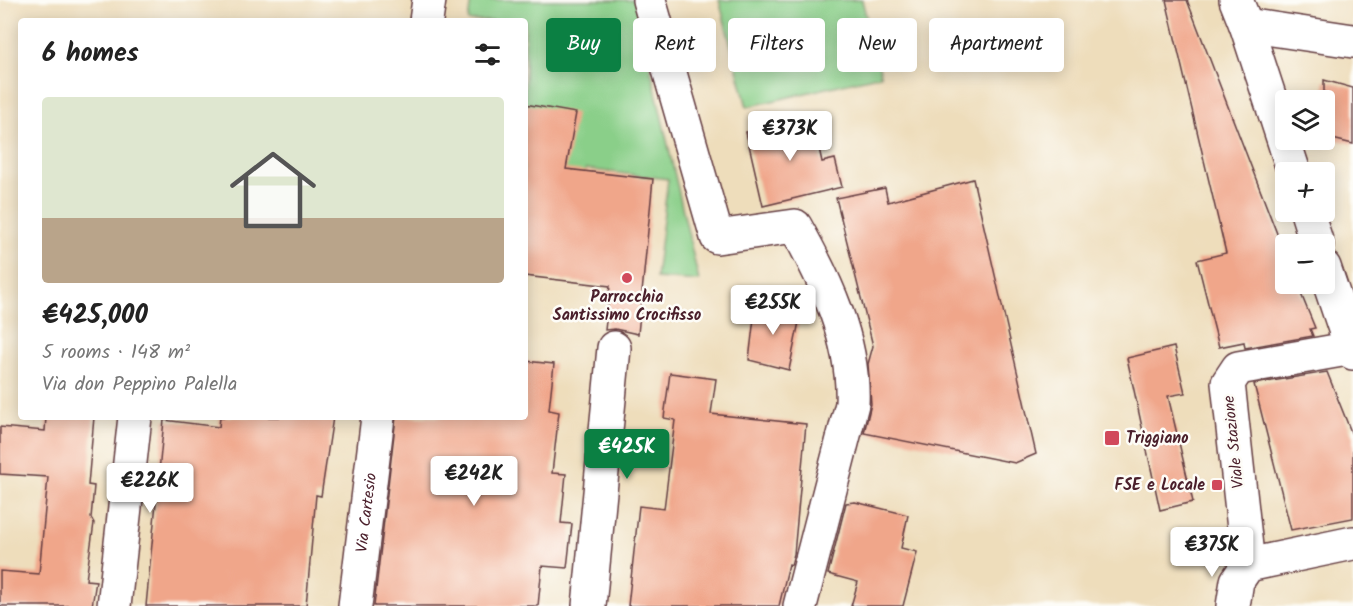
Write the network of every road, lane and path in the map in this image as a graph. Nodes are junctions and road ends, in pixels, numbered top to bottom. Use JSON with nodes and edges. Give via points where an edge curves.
{"nodes":[{"id":1,"x":429,"y":0,"type":"edge"},
{"id":2,"x":649,"y":0,"type":"edge"},
{"id":3,"x":1241,"y":12,"type":"edge"},
{"id":4,"x":426,"y":18,"type":"edge"},
{"id":5,"x":1353,"y":41,"type":"edge"},
{"id":6,"x":1291,"y":162,"type":"edge"},
{"id":7,"x":1333,"y":294,"type":"edge"},
{"id":8,"x":614,"y":348,"type":"dead end"},
{"id":9,"x":1352,"y":350,"type":"edge"},
{"id":10,"x":135,"y":420,"type":"edge"},
{"id":11,"x":378,"y":420,"type":"edge"},
{"id":12,"x":1353,"y":543,"type":"edge"},
{"id":13,"x":1248,"y":565,"type":"junction"},
{"id":14,"x":114,"y":606,"type":"edge"},
{"id":15,"x":355,"y":606,"type":"edge"},
{"id":16,"x":589,"y":606,"type":"edge"},
{"id":17,"x":800,"y":606,"type":"edge"},
{"id":18,"x":1233,"y":606,"type":"edge"}],
"edges":[{"from":1,"to":4,"type":"street"},
{"from":2,"to":17,"type":"street","via":[[717,237],[795,226],[814,260],[841,328],[851,372],[852,404]]},
{"from":3,"to":5,"type":"street"},
{"from":3,"to":6,"type":"street"},
{"from":7,"to":9,"type":"street"},
{"from":8,"to":16,"type":"street"},
{"from":9,"to":13,"type":"street","name":"Viale Stazione","via":[[1238,368],[1228,383]]},
{"from":10,"to":14,"type":"street"},
{"from":11,"to":15,"type":"street","name":"Via Cartesio"},
{"from":12,"to":13,"type":"street"},
{"from":13,"to":18,"type":"street","via":[[1238,581]]}]}
